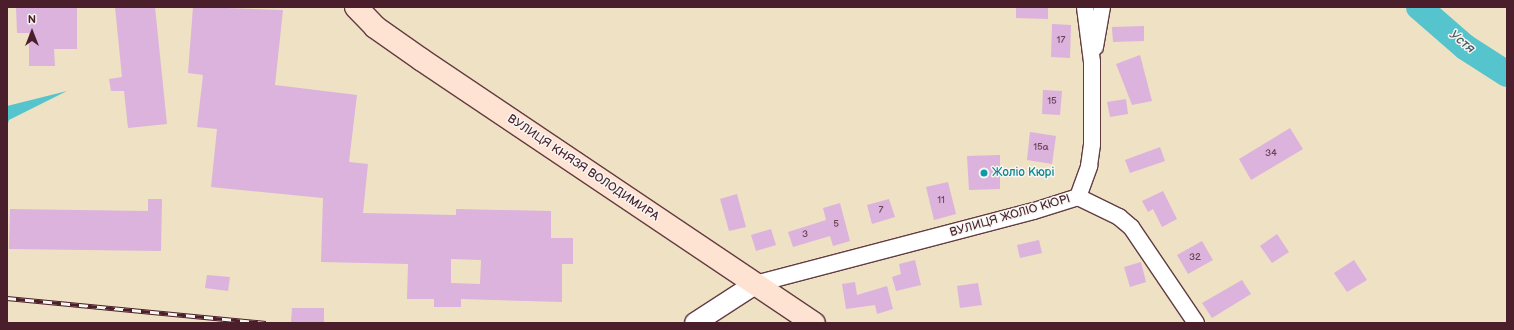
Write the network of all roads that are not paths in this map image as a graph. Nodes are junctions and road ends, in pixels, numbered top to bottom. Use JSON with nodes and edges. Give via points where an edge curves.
{"nodes":[{"id":1,"x":356,"y":7,"type":"edge"},
{"id":2,"x":1085,"y":7,"type":"edge"},
{"id":3,"x":1102,"y":7,"type":"edge"},
{"id":4,"x":1092,"y":62,"type":"junction"},
{"id":5,"x":1078,"y":197,"type":"junction"},
{"id":6,"x":755,"y":284,"type":"junction"},
{"id":7,"x":694,"y":323,"type":"edge"},
{"id":8,"x":814,"y":323,"type":"edge"},
{"id":9,"x":1196,"y":323,"type":"edge"}],
"edges":[{"from":1,"to":6,"type":"main road","name":"ВУЛИЦЯ КНЯЗЯ ВОЛОДИМИРА","via":[[375,27],[422,60]]},
{"from":2,"to":4,"type":"street","name":"ВУЛИЦЯ ЖОЛІО КЮРІ"},
{"from":3,"to":4,"type":"street"},
{"from":4,"to":5,"type":"street","name":"ВУЛИЦЯ ЖОЛІО КЮРІ","via":[[1092,144],[1089,166]]},
{"from":5,"to":6,"type":"street","name":"ВУЛИЦЯ ЖОЛІО КЮРІ","via":[[1034,211]]},
{"from":5,"to":9,"type":"street","via":[[1119,217],[1131,227],[1184,309]]},
{"from":6,"to":7,"type":"street"},
{"from":6,"to":8,"type":"main road","name":"ВУЛИЦЯ КНЯЗЯ ВОЛОДИМИРА"}]}
